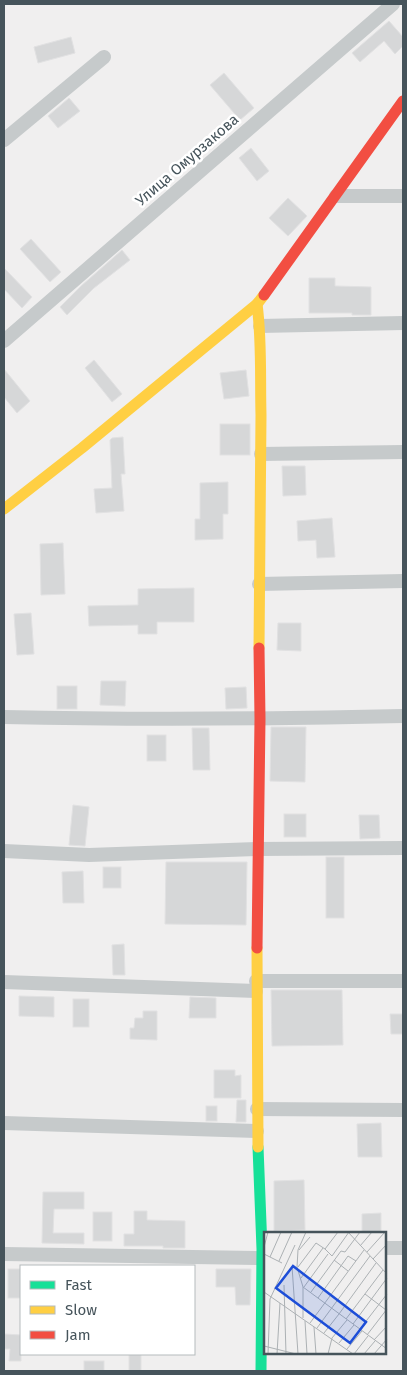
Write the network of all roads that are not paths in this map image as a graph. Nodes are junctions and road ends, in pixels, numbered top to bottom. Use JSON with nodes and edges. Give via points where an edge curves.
{"nodes":[{"id":1,"x":392,"y":4,"type":"edge"},
{"id":2,"x":104,"y":57,"type":"dead end"},
{"id":3,"x":403,"y":101,"type":"edge"},
{"id":4,"x":4,"y":140,"type":"edge"},
{"id":5,"x":336,"y":196,"type":"junction"},
{"id":6,"x":403,"y":196,"type":"edge"},
{"id":7,"x":257,"y":304,"type":"junction"},
{"id":8,"x":403,"y":323,"type":"edge"},
{"id":9,"x":260,"y":326,"type":"junction"},
{"id":10,"x":4,"y":341,"type":"edge"},
{"id":11,"x":403,"y":452,"type":"edge"},
{"id":12,"x":261,"y":454,"type":"junction"},
{"id":13,"x":4,"y":510,"type":"edge"},
{"id":14,"x":403,"y":581,"type":"edge"},
{"id":15,"x":259,"y":584,"type":"junction"},
{"id":16,"x":403,"y":716,"type":"edge"},
{"id":17,"x":4,"y":717,"type":"edge"},
{"id":18,"x":260,"y":719,"type":"junction"},
{"id":19,"x":403,"y":848,"type":"edge"},
{"id":20,"x":258,"y":849,"type":"junction"},
{"id":21,"x":4,"y":851,"type":"edge"},
{"id":22,"x":403,"y":981,"type":"edge"},
{"id":23,"x":4,"y":982,"type":"edge"},
{"id":24,"x":256,"y":986,"type":"junction"},
{"id":25,"x":257,"y":1109,"type":"junction"},
{"id":26,"x":403,"y":1110,"type":"edge"},
{"id":27,"x":4,"y":1123,"type":"edge"},
{"id":28,"x":257,"y":1131,"type":"junction"},
{"id":29,"x":387,"y":1248,"type":"edge"},
{"id":30,"x":403,"y":1248,"type":"edge"},
{"id":31,"x":263,"y":1252,"type":"edge"},
{"id":32,"x":4,"y":1254,"type":"edge"},
{"id":33,"x":261,"y":1371,"type":"edge"}],
"edges":[{"from":1,"to":10,"type":"street","name":"Улица Омурзакова"},
{"from":2,"to":4,"type":"street"},
{"from":3,"to":5,"type":"street"},
{"from":5,"to":6,"type":"street"},
{"from":5,"to":7,"type":"street"},
{"from":7,"to":9,"type":"street"},
{"from":7,"to":13,"type":"street"},
{"from":8,"to":9,"type":"street"},
{"from":9,"to":12,"type":"street"},
{"from":11,"to":12,"type":"street"},
{"from":12,"to":15,"type":"street"},
{"from":14,"to":15,"type":"street"},
{"from":15,"to":18,"type":"street"},
{"from":16,"to":18,"type":"street"},
{"from":17,"to":18,"type":"street"},
{"from":18,"to":20,"type":"street"},
{"from":19,"to":20,"type":"street"},
{"from":20,"to":21,"type":"street","via":[[90,855]]},
{"from":20,"to":24,"type":"street"},
{"from":22,"to":24,"type":"street"},
{"from":23,"to":24,"type":"street"},
{"from":24,"to":25,"type":"street"},
{"from":25,"to":26,"type":"street"},
{"from":25,"to":28,"type":"street"},
{"from":27,"to":28,"type":"street"},
{"from":28,"to":31,"type":"street"},
{"from":29,"to":30,"type":"street"},
{"from":31,"to":32,"type":"street"},
{"from":31,"to":33,"type":"street"}]}
